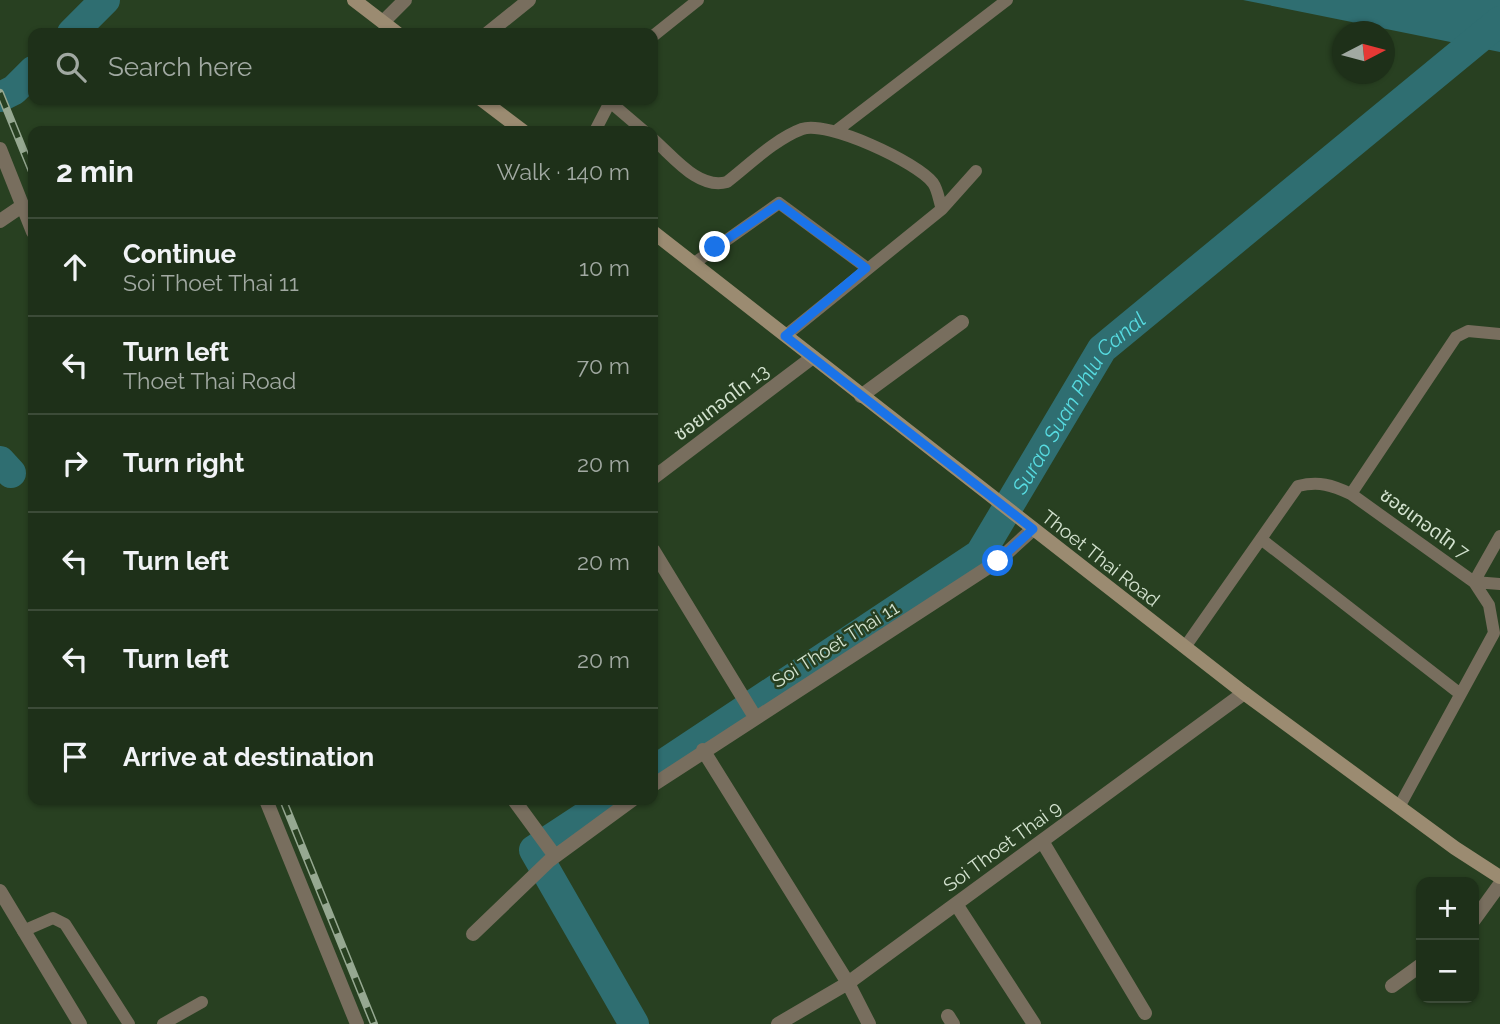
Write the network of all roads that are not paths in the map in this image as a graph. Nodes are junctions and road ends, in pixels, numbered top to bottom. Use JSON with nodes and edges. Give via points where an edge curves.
{"nodes":[{"id":1,"x":354,"y":0,"type":"edge"},
{"id":2,"x":404,"y":0,"type":"edge"},
{"id":3,"x":529,"y":0,"type":"edge"},
{"id":4,"x":698,"y":0,"type":"edge"},
{"id":5,"x":1007,"y":0,"type":"edge"},
{"id":6,"x":383,"y":22,"type":"junction"},
{"id":7,"x":391,"y":28,"type":"edge"},
{"id":8,"x":494,"y":28,"type":"edge"},
{"id":9,"x":658,"y":32,"type":"edge"},
{"id":10,"x":489,"y":105,"type":"edge"},
{"id":11,"x":608,"y":105,"type":"edge"},
{"id":12,"x":615,"y":105,"type":"edge"},
{"id":13,"x":516,"y":126,"type":"edge"},
{"id":14,"x":598,"y":126,"type":"edge"},
{"id":15,"x":638,"y":126,"type":"edge"},
{"id":16,"x":836,"y":131,"type":"junction"},
{"id":17,"x":658,"y":143,"type":"edge"},
{"id":18,"x":0,"y":149,"type":"edge"},
{"id":19,"x":976,"y":172,"type":"dead end"},
{"id":20,"x":22,"y":206,"type":"junction"},
{"id":21,"x":942,"y":209,"type":"junction"},
{"id":22,"x":0,"y":220,"type":"edge"},
{"id":23,"x":28,"y":220,"type":"edge"},
{"id":24,"x":658,"y":236,"type":"edge"},
{"id":25,"x":693,"y":264,"type":"junction"},
{"id":26,"x":866,"y":268,"type":"junction"},
{"id":27,"x":962,"y":322,"type":"dead end"},
{"id":28,"x":1500,"y":334,"type":"edge"},
{"id":29,"x":785,"y":336,"type":"junction"},
{"id":30,"x":813,"y":357,"type":"junction"},
{"id":31,"x":862,"y":396,"type":"junction"},
{"id":32,"x":658,"y":474,"type":"edge"},
{"id":33,"x":1351,"y":494,"type":"junction"},
{"id":34,"x":1033,"y":529,"type":"junction"},
{"id":35,"x":1500,"y":536,"type":"edge"},
{"id":36,"x":1261,"y":539,"type":"junction"},
{"id":37,"x":658,"y":558,"type":"edge"},
{"id":38,"x":1474,"y":582,"type":"junction"},
{"id":39,"x":1500,"y":584,"type":"edge"},
{"id":40,"x":1185,"y":647,"type":"junction"},
{"id":41,"x":1244,"y":692,"type":"junction"},
{"id":42,"x":1459,"y":693,"type":"junction"},
{"id":43,"x":755,"y":717,"type":"junction"},
{"id":44,"x":703,"y":750,"type":"junction"},
{"id":45,"x":658,"y":782,"type":"edge"},
{"id":46,"x":268,"y":805,"type":"edge"},
{"id":47,"x":517,"y":805,"type":"edge"},
{"id":48,"x":625,"y":805,"type":"edge"},
{"id":49,"x":1399,"y":807,"type":"junction"},
{"id":50,"x":1042,"y":841,"type":"junction"},
{"id":51,"x":553,"y":858,"type":"junction"},
{"id":52,"x":1500,"y":877,"type":"edge"},
{"id":53,"x":1500,"y":884,"type":"edge"},
{"id":54,"x":0,"y":891,"type":"edge"},
{"id":55,"x":956,"y":904,"type":"junction"},
{"id":56,"x":1479,"y":913,"type":"edge"},
{"id":57,"x":23,"y":931,"type":"junction"},
{"id":58,"x":473,"y":934,"type":"dead end"},
{"id":59,"x":1416,"y":969,"type":"edge"},
{"id":60,"x":848,"y":983,"type":"junction"},
{"id":61,"x":1392,"y":986,"type":"dead end"},
{"id":62,"x":202,"y":1002,"type":"dead end"},
{"id":63,"x":1146,"y":1013,"type":"dead end"},
{"id":64,"x":80,"y":1024,"type":"edge"},
{"id":65,"x":129,"y":1024,"type":"edge"},
{"id":66,"x":163,"y":1024,"type":"edge"},
{"id":67,"x":357,"y":1024,"type":"edge"},
{"id":68,"x":778,"y":1024,"type":"edge"},
{"id":69,"x":869,"y":1024,"type":"edge"},
{"id":70,"x":1034,"y":1024,"type":"edge"}],
"edges":[{"from":1,"to":6,"type":"main road"},
{"from":2,"to":6,"type":"street"},
{"from":3,"to":8,"type":"street"},
{"from":4,"to":9,"type":"lane"},
{"from":5,"to":16,"type":"lane"},
{"from":6,"to":7,"type":"main road"},
{"from":10,"to":13,"type":"main road"},
{"from":11,"to":14,"type":"lane"},
{"from":12,"to":15,"type":"lane"},
{"from":16,"to":17,"type":"lane","via":[[802,129],[718,184],[707,184]]},
{"from":16,"to":21,"type":"lane","via":[[919,170],[934,184]]},
{"from":18,"to":20,"type":"street"},
{"from":19,"to":21,"type":"lane"},
{"from":20,"to":22,"type":"street"},
{"from":20,"to":23,"type":"street"},
{"from":21,"to":26,"type":"lane"},
{"from":24,"to":25,"type":"main road","name":"Thoet Thai Road"},
{"from":25,"to":26,"type":"lane","via":[[779,204]]},
{"from":25,"to":29,"type":"main road","name":"Thoet Thai Road"},
{"from":26,"to":29,"type":"lane"},
{"from":27,"to":31,"type":"street"},
{"from":28,"to":33,"type":"lane","via":[[1468,331],[1457,337]]},
{"from":29,"to":30,"type":"main road","name":"Thoet Thai Road"},
{"from":30,"to":31,"type":"main road","name":"Thoet Thai Road"},
{"from":30,"to":32,"type":"street","name":"ซอยเทอดไท 13"},
{"from":31,"to":34,"type":"main road","name":"Thoet Thai Road"},
{"from":33,"to":36,"type":"lane","name":"ซอยเทอดไท 7","via":[[1330,484],[1298,486]]},
{"from":33,"to":38,"type":"lane","name":"ซอยเทอดไท 7"},
{"from":34,"to":40,"type":"main road","name":"Thoet Thai Road"},
{"from":34,"to":43,"type":"street","name":"Soi Thoet Thai 11","via":[[998,561]]},
{"from":35,"to":38,"type":"lane"},
{"from":36,"to":40,"type":"lane","name":"ซอยเทอดไท 7"},
{"from":36,"to":42,"type":"lane"},
{"from":37,"to":43,"type":"street"},
{"from":38,"to":39,"type":"lane"},
{"from":38,"to":42,"type":"lane","name":"ซอยเทอดไท 7","via":[[1489,605],[1494,633]]},
{"from":40,"to":41,"type":"main road","name":"Thoet Thai Road"},
{"from":41,"to":49,"type":"main road","name":"Thoet Thai Road"},
{"from":41,"to":50,"type":"street","name":"Soi Thoet Thai 9"},
{"from":42,"to":49,"type":"lane","name":"ซอยเทอดไท 7"},
{"from":43,"to":44,"type":"street","name":"Soi Thoet Thai 11"},
{"from":44,"to":45,"type":"street","name":"Soi Thoet Thai 11"},
{"from":44,"to":60,"type":"street"},
{"from":46,"to":67,"type":"street"},
{"from":47,"to":51,"type":"street"},
{"from":48,"to":51,"type":"street"},
{"from":49,"to":52,"type":"main road","name":"Thoet Thai Road"},
{"from":50,"to":55,"type":"street","name":"Soi Thoet Thai 9"},
{"from":50,"to":63,"type":"street"},
{"from":51,"to":58,"type":"street"},
{"from":53,"to":56,"type":"street"},
{"from":54,"to":57,"type":"street"},
{"from":55,"to":60,"type":"street","name":"Soi Thoet Thai 9"},
{"from":55,"to":70,"type":"street"},
{"from":57,"to":64,"type":"street"},
{"from":57,"to":65,"type":"lane","via":[[52,918],[65,923]]},
{"from":59,"to":61,"type":"street"},
{"from":60,"to":68,"type":"street","name":"Soi Thoet Thai 9"},
{"from":60,"to":69,"type":"street"},
{"from":62,"to":66,"type":"lane"}]}
